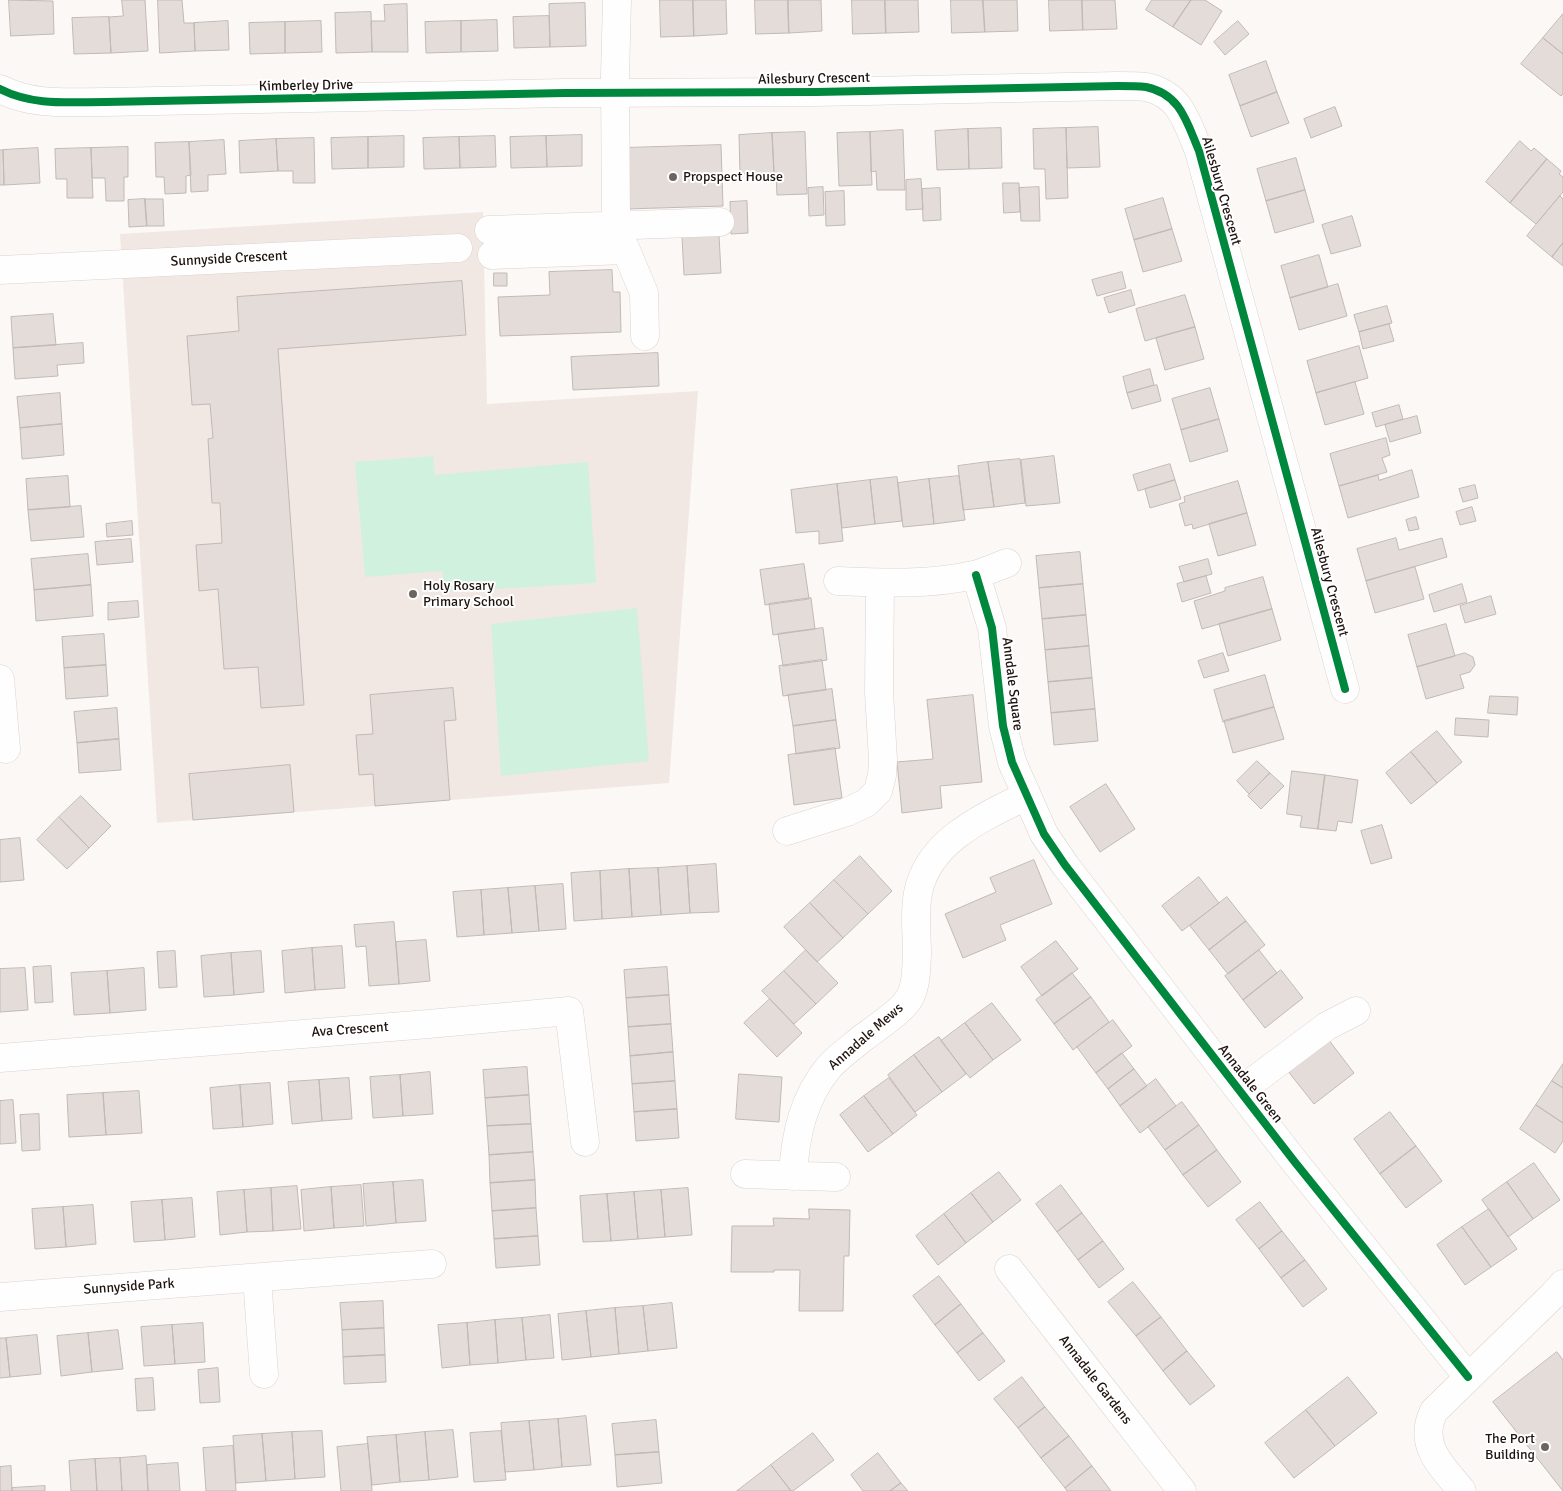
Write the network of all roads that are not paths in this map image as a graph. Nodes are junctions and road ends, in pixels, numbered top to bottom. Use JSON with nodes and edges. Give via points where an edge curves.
{"nodes":[{"id":1,"x":617,"y":0,"type":"edge"},
{"id":2,"x":0,"y":89,"type":"edge"},
{"id":3,"x":615,"y":93,"type":"junction"},
{"id":4,"x":720,"y":222,"type":"dead end"},
{"id":5,"x":621,"y":238,"type":"junction"},
{"id":6,"x":490,"y":242,"type":"dead end"},
{"id":7,"x":458,"y":248,"type":"dead end"},
{"id":8,"x":0,"y":270,"type":"edge"},
{"id":9,"x":645,"y":336,"type":"dead end"},
{"id":10,"x":1007,"y":563,"type":"dead end"},
{"id":11,"x":976,"y":575,"type":"junction"},
{"id":12,"x":838,"y":581,"type":"dead end"},
{"id":13,"x":880,"y":583,"type":"junction"},
{"id":14,"x":0,"y":680,"type":"edge"},
{"id":15,"x":1345,"y":689,"type":"dead end"},
{"id":16,"x":6,"y":749,"type":"dead end"},
{"id":17,"x":1026,"y":796,"type":"junction"},
{"id":18,"x":787,"y":831,"type":"dead end"},
{"id":19,"x":1356,"y":1011,"type":"dead end"},
{"id":20,"x":0,"y":1058,"type":"edge"},
{"id":21,"x":1240,"y":1091,"type":"junction"},
{"id":22,"x":585,"y":1142,"type":"dead end"},
{"id":23,"x":745,"y":1174,"type":"dead end"},
{"id":24,"x":793,"y":1176,"type":"junction"},
{"id":25,"x":836,"y":1176,"type":"dead end"},
{"id":26,"x":432,"y":1264,"type":"dead end"},
{"id":27,"x":1009,"y":1269,"type":"dead end"},
{"id":28,"x":257,"y":1278,"type":"junction"},
{"id":29,"x":1563,"y":1284,"type":"edge"},
{"id":30,"x":0,"y":1297,"type":"edge"},
{"id":31,"x":264,"y":1374,"type":"dead end"},
{"id":32,"x":1468,"y":1377,"type":"junction"},
{"id":33,"x":1182,"y":1491,"type":"edge"},
{"id":34,"x":1462,"y":1491,"type":"edge"}],
"edges":[{"from":1,"to":3,"type":"street"},
{"from":2,"to":3,"type":"street","name":"Kimberley Drive","via":[[16,97],[41,102]]},
{"from":3,"to":5,"type":"street"},
{"from":3,"to":15,"type":"street","name":"Ailesbury Crescent","via":[[1118,86],[1146,87],[1168,95],[1184,113],[1198,151]]},
{"from":4,"to":5,"type":"street"},
{"from":5,"to":6,"type":"street"},
{"from":5,"to":9,"type":"street","via":[[644,293]]},
{"from":7,"to":8,"type":"street","name":"Sunnyside Crescent"},
{"from":10,"to":11,"type":"street"},
{"from":11,"to":13,"type":"street","via":[[912,583]]},
{"from":11,"to":17,"type":"street","name":"Anndale Square","via":[[992,628],[1003,726],[1012,762]]},
{"from":12,"to":13,"type":"street"},
{"from":13,"to":18,"type":"street","via":[[879,692],[883,760],[878,791],[866,803],[847,812]]},
{"from":14,"to":16,"type":"street"},
{"from":17,"to":21,"type":"street","name":"Annadale Green","via":[[1044,834],[1065,864]]},
{"from":17,"to":24,"type":"street","name":"Annadale Mews","via":[[966,828],[940,851],[927,869],[918,892],[915,914],[914,987],[906,1004],[830,1066],[812,1090],[802,1116]]},
{"from":19,"to":21,"type":"street","via":[[1328,1026]]},
{"from":20,"to":22,"type":"street","name":"Ava Crescent","via":[[569,1011]]},
{"from":21,"to":32,"type":"street","name":"Annadale Green"},
{"from":23,"to":24,"type":"street"},
{"from":24,"to":25,"type":"street"},
{"from":26,"to":28,"type":"street","name":"Sunnyside Park"},
{"from":27,"to":33,"type":"street","name":"Annadale Gardens"},
{"from":28,"to":30,"type":"street","name":"Sunnyside Park"},
{"from":28,"to":31,"type":"street"},
{"from":29,"to":32,"type":"street"},
{"from":32,"to":34,"type":"street","via":[[1434,1411],[1428,1424],[1428,1440],[1436,1459]]}]}
